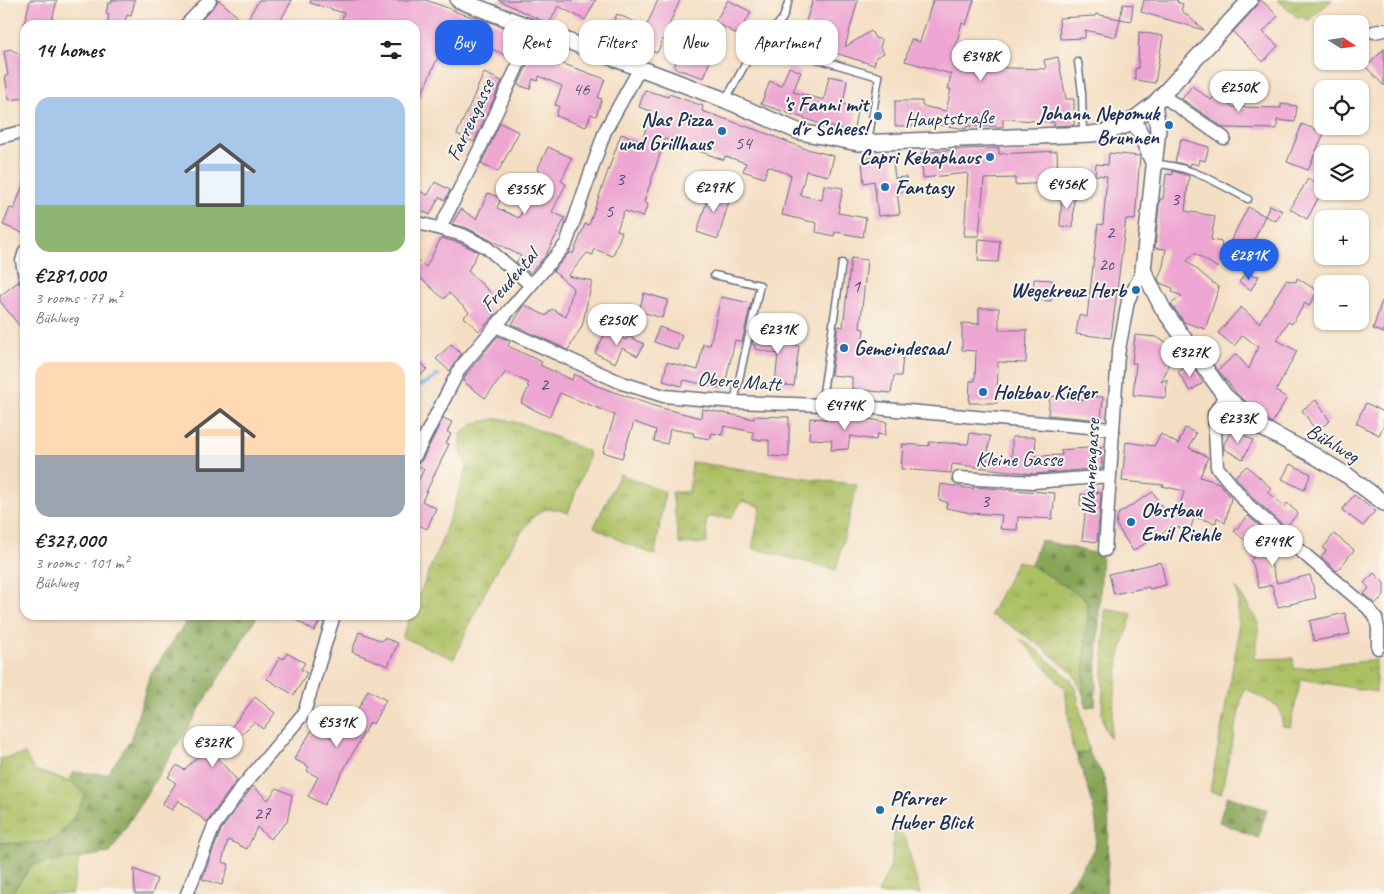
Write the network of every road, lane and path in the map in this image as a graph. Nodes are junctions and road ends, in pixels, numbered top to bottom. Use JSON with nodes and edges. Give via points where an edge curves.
{"nodes":[{"id":1,"x":210,"y":0,"type":"edge"},
{"id":2,"x":458,"y":0,"type":"edge"},
{"id":3,"x":789,"y":0,"type":"edge"},
{"id":4,"x":1250,"y":0,"type":"edge"},
{"id":5,"x":191,"y":20,"type":"edge"},
{"id":6,"x":513,"y":20,"type":"edge"},
{"id":7,"x":781,"y":20,"type":"edge"},
{"id":8,"x":569,"y":41,"type":"edge"},
{"id":9,"x":1078,"y":62,"type":"dead end"},
{"id":10,"x":518,"y":65,"type":"edge"},
{"id":11,"x":745,"y":65,"type":"edge"},
{"id":12,"x":838,"y":65,"type":"edge"},
{"id":13,"x":640,"y":68,"type":"junction"},
{"id":14,"x":725,"y":100,"type":"junction"},
{"id":15,"x":1159,"y":100,"type":"junction"},
{"id":16,"x":1134,"y":120,"type":"junction"},
{"id":17,"x":20,"y":132,"type":"edge"},
{"id":18,"x":1083,"y":134,"type":"junction"},
{"id":19,"x":0,"y":137,"type":"edge"},
{"id":20,"x":1224,"y":138,"type":"dead end"},
{"id":21,"x":868,"y":142,"type":"junction"},
{"id":22,"x":1154,"y":164,"type":"junction"},
{"id":23,"x":1248,"y":199,"type":"dead end"},
{"id":24,"x":420,"y":223,"type":"edge"},
{"id":25,"x":440,"y":228,"type":"junction"},
{"id":26,"x":842,"y":263,"type":"dead end"},
{"id":27,"x":1143,"y":270,"type":"junction"},
{"id":28,"x":714,"y":275,"type":"dead end"},
{"id":29,"x":531,"y":285,"type":"junction"},
{"id":30,"x":496,"y":326,"type":"junction"},
{"id":31,"x":1225,"y":396,"type":"junction"},
{"id":32,"x":734,"y":402,"type":"junction"},
{"id":33,"x":821,"y":406,"type":"junction"},
{"id":34,"x":1112,"y":429,"type":"junction"},
{"id":35,"x":420,"y":446,"type":"edge"},
{"id":36,"x":1110,"y":476,"type":"junction"},
{"id":37,"x":959,"y":478,"type":"dead end"},
{"id":38,"x":1384,"y":503,"type":"edge"},
{"id":39,"x":1105,"y":550,"type":"dead end"},
{"id":40,"x":332,"y":620,"type":"edge"},
{"id":41,"x":1378,"y":648,"type":"dead end"},
{"id":42,"x":187,"y":894,"type":"edge"}],
"edges":[{"from":1,"to":5,"type":"street"},
{"from":2,"to":6,"type":"street","name":"Hauptstraße"},
{"from":3,"to":7,"type":"lane"},
{"from":4,"to":15,"type":"street","name":"Hauptstraße"},
{"from":8,"to":13,"type":"street","name":"Hauptstraße"},
{"from":9,"to":18,"type":"lane"},
{"from":10,"to":25,"type":"street","name":"Farrengasse"},
{"from":11,"to":14,"type":"lane"},
{"from":12,"to":21,"type":"lane","via":[[879,77]]},
{"from":13,"to":14,"type":"street","name":"Hauptstraße"},
{"from":13,"to":29,"type":"street","name":"Freudental","via":[[605,131],[566,244]]},
{"from":14,"to":21,"type":"street","name":"Hauptstraße","via":[[800,132]]},
{"from":15,"to":16,"type":"street","name":"Hauptstraße"},
{"from":15,"to":20,"type":"street"},
{"from":15,"to":22,"type":"street"},
{"from":16,"to":18,"type":"street","name":"Hauptstraße","via":[[1106,132]]},
{"from":16,"to":22,"type":"street"},
{"from":17,"to":19,"type":"street"},
{"from":18,"to":21,"type":"street","name":"Hauptstraße"},
{"from":22,"to":23,"type":"lane","via":[[1170,164],[1199,173]]},
{"from":22,"to":27,"type":"street"},
{"from":24,"to":25,"type":"street"},
{"from":25,"to":29,"type":"street","via":[[486,247]]},
{"from":26,"to":33,"type":"lane"},
{"from":27,"to":31,"type":"street","name":"Bühlweg","via":[[1162,309]]},
{"from":27,"to":34,"type":"street","name":"Wannengasse","via":[[1128,301],[1118,355]]},
{"from":28,"to":32,"type":"lane","via":[[760,285]]},
{"from":29,"to":30,"type":"street","name":"Freudental"},
{"from":30,"to":32,"type":"street","name":"Obere Matt","via":[[622,383],[664,396]]},
{"from":30,"to":35,"type":"street","name":"Freudental","via":[[460,368]]},
{"from":31,"to":38,"type":"street","name":"Bühlweg","via":[[1262,428],[1348,476]]},
{"from":31,"to":41,"type":"street","via":[[1214,414],[1217,467],[1248,505],[1368,608],[1376,618]]},
{"from":32,"to":33,"type":"street","name":"Obere Matt"},
{"from":33,"to":34,"type":"street","name":"Obere Matt"},
{"from":34,"to":36,"type":"street","name":"Wannengasse"},
{"from":36,"to":37,"type":"street","name":"Kleine Gasse","via":[[1034,482]]},
{"from":36,"to":39,"type":"street","name":"Wannengasse"},
{"from":40,"to":42,"type":"street","via":[[304,713],[214,826]]}]}
